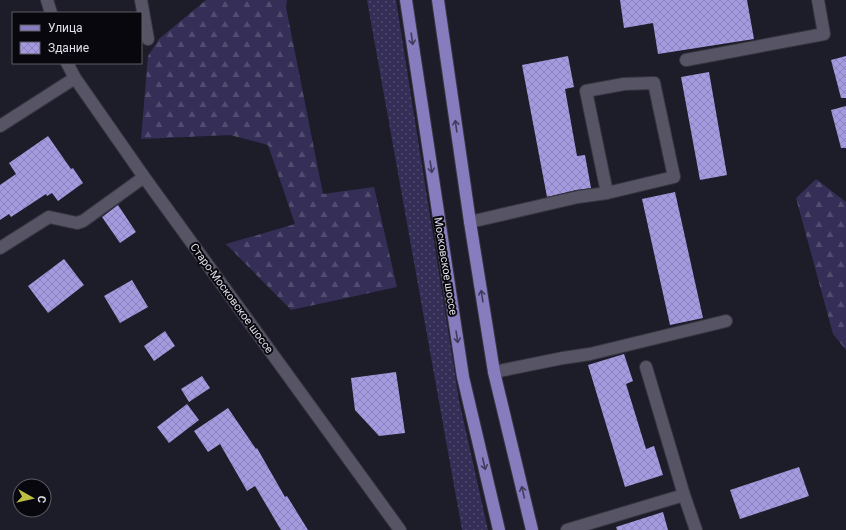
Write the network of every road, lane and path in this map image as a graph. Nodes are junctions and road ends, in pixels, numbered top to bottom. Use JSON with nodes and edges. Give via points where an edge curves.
{"nodes":[{"id":1,"x":47,"y":0,"type":"edge"},
{"id":2,"x":141,"y":0,"type":"edge"},
{"id":3,"x":406,"y":0,"type":"edge"},
{"id":4,"x":438,"y":0,"type":"edge"},
{"id":5,"x":818,"y":0,"type":"edge"},
{"id":6,"x":51,"y":12,"type":"edge"},
{"id":7,"x":148,"y":39,"type":"dead end"},
{"id":8,"x":686,"y":60,"type":"dead end"},
{"id":9,"x":68,"y":64,"type":"edge"},
{"id":10,"x":75,"y":78,"type":"junction"},
{"id":11,"x":0,"y":126,"type":"edge"},
{"id":12,"x":144,"y":177,"type":"junction"},
{"id":13,"x":607,"y":193,"type":"junction"},
{"id":14,"x":470,"y":222,"type":"junction"},
{"id":15,"x":0,"y":248,"type":"edge"},
{"id":16,"x":726,"y":321,"type":"dead end"},
{"id":17,"x":646,"y":367,"type":"dead end"},
{"id":18,"x":494,"y":372,"type":"junction"},
{"id":19,"x":684,"y":495,"type":"junction"},
{"id":20,"x":400,"y":530,"type":"edge"},
{"id":21,"x":499,"y":530,"type":"edge"},
{"id":22,"x":532,"y":530,"type":"edge"},
{"id":23,"x":568,"y":530,"type":"edge"},
{"id":24,"x":696,"y":530,"type":"edge"}],
"edges":[{"from":1,"to":6,"type":"street"},
{"from":2,"to":7,"type":"street"},
{"from":3,"to":21,"type":"main road","name":"Московское шоссе","one_way":true,"via":[[463,376]]},
{"from":14,"to":4,"type":"main road","one_way":true},
{"from":5,"to":8,"type":"street","via":[[824,34]]},
{"from":9,"to":10,"type":"street","name":"Старо-Московское шоссе"},
{"from":10,"to":11,"type":"street"},
{"from":10,"to":12,"type":"street","name":"Старо-Московское шоссе"},
{"from":12,"to":15,"type":"street","via":[[83,221],[78,223],[49,217]]},
{"from":12,"to":20,"type":"street","name":"Старо-Московское шоссе"},
{"from":13,"to":13,"type":"street","via":[[586,91],[624,84],[654,83],[674,177]]},
{"from":13,"to":14,"type":"street","via":[[578,197]]},
{"from":18,"to":14,"type":"main road","one_way":true},
{"from":16,"to":18,"type":"street","via":[[590,354]]},
{"from":17,"to":19,"type":"street"},
{"from":22,"to":18,"type":"main road","one_way":true},
{"from":19,"to":23,"type":"street"},
{"from":19,"to":24,"type":"street"}]}
